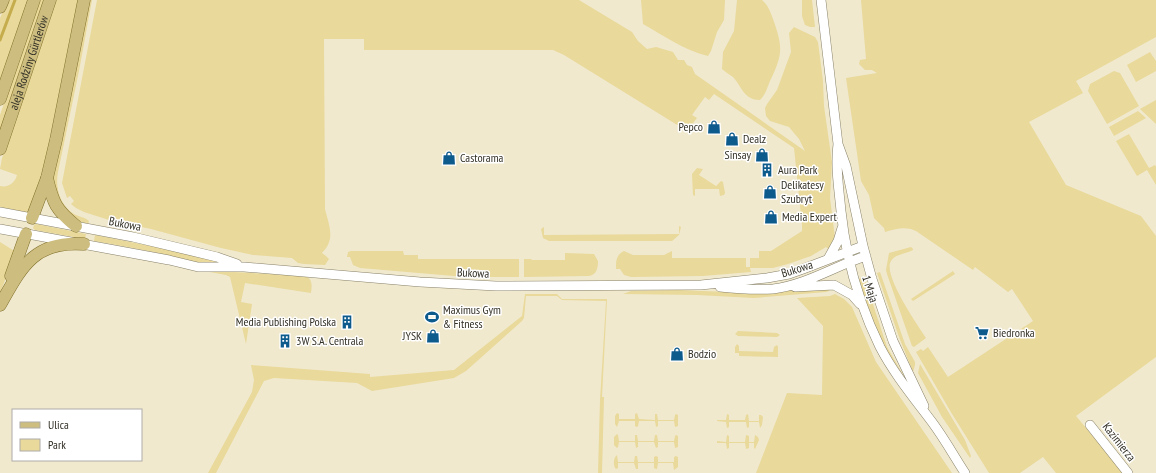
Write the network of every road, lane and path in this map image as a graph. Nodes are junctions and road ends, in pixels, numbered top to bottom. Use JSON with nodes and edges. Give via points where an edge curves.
{"nodes":[{"id":1,"x":3,"y":0,"type":"edge"},
{"id":2,"x":34,"y":0,"type":"edge"},
{"id":3,"x":50,"y":0,"type":"edge"},
{"id":4,"x":84,"y":0,"type":"edge"},
{"id":5,"x":821,"y":0,"type":"edge"},
{"id":6,"x":0,"y":7,"type":"edge"},
{"id":7,"x":0,"y":99,"type":"edge"},
{"id":8,"x":838,"y":144,"type":"junction"},
{"id":9,"x":0,"y":149,"type":"edge"},
{"id":10,"x":47,"y":178,"type":"junction"},
{"id":11,"x":0,"y":212,"type":"edge"},
{"id":12,"x":32,"y":218,"type":"junction"},
{"id":13,"x":842,"y":223,"type":"junction"},
{"id":14,"x":76,"y":226,"type":"junction"},
{"id":15,"x":0,"y":229,"type":"edge"},
{"id":16,"x":26,"y":234,"type":"junction"},
{"id":17,"x":84,"y":244,"type":"junction"},
{"id":18,"x":863,"y":246,"type":"junction"},
{"id":19,"x":847,"y":252,"type":"junction"},
{"id":20,"x":866,"y":256,"type":"junction"},
{"id":21,"x":828,"y":259,"type":"junction"},
{"id":22,"x":849,"y":261,"type":"junction"},
{"id":23,"x":244,"y":267,"type":"junction"},
{"id":24,"x":701,"y":285,"type":"junction"},
{"id":25,"x":774,"y":288,"type":"junction"},
{"id":26,"x":1,"y":304,"type":"edge"},
{"id":27,"x":861,"y":305,"type":"junction"},
{"id":28,"x":933,"y":423,"type":"junction"},
{"id":29,"x":1090,"y":425,"type":"dead end"},
{"id":30,"x":948,"y":446,"type":"junction"},
{"id":31,"x":965,"y":473,"type":"edge"},
{"id":32,"x":971,"y":473,"type":"edge"},
{"id":33,"x":1128,"y":473,"type":"edge"}],
"edges":[{"from":1,"to":6,"type":"main road"},
{"from":2,"to":7,"type":"main road","name":"aleja Rodziny Gürtlerów"},
{"from":3,"to":9,"type":"main road","name":"aleja Rodziny Gürtlerów"},
{"from":4,"to":10,"type":"main road"},
{"from":5,"to":8,"type":"street","name":"1 Maja"},
{"from":8,"to":13,"type":"street","name":"1 Maja","via":[[836,167]]},
{"from":8,"to":18,"type":"street","name":"1 Maja","via":[[846,166]]},
{"from":10,"to":12,"type":"main road"},
{"from":10,"to":14,"type":"main road","via":[[53,202]]},
{"from":11,"to":12,"type":"street","name":"Bukowa"},
{"from":12,"to":14,"type":"street","name":"Bukowa"},
{"from":12,"to":16,"type":"street"},
{"from":13,"to":19,"type":"street","name":"1 Maja"},
{"from":13,"to":21,"type":"street","via":[[838,241]]},
{"from":14,"to":23,"type":"street","name":"Bukowa","via":[[181,248]]},
{"from":15,"to":16,"type":"street","name":"Bukowa"},
{"from":16,"to":17,"type":"street","name":"Bukowa"},
{"from":16,"to":26,"type":"main road"},
{"from":17,"to":23,"type":"street","name":"Bukowa","via":[[198,267]]},
{"from":17,"to":26,"type":"main road","via":[[60,245],[29,260]]},
{"from":18,"to":19,"type":"street","name":"Bukowa"},
{"from":18,"to":20,"type":"street","name":"1 Maja"},
{"from":19,"to":21,"type":"street","name":"Bukowa"},
{"from":19,"to":22,"type":"street","name":"1 Maja"},
{"from":20,"to":22,"type":"street","name":"Bukowa"},
{"from":20,"to":28,"type":"street","name":"1 Maja","via":[[893,341]]},
{"from":21,"to":24,"type":"street","name":"Bukowa","via":[[789,274]]},
{"from":22,"to":25,"type":"street","name":"Bukowa","via":[[799,283]]},
{"from":22,"to":27,"type":"street","name":"1 Maja"},
{"from":23,"to":24,"type":"street","name":"Bukowa","via":[[496,286]]},
{"from":24,"to":25,"type":"street","name":"Bukowa","via":[[741,289]]},
{"from":25,"to":27,"type":"street","via":[[834,286],[852,295]]},
{"from":27,"to":28,"type":"street","name":"1 Maja","via":[[880,348],[909,393]]},
{"from":28,"to":30,"type":"street","name":"1 Maja"},
{"from":29,"to":33,"type":"street","name":"Kazimierza"},
{"from":30,"to":31,"type":"street","name":"1 Maja"},
{"from":30,"to":32,"type":"street","name":"1 Maja"}]}
